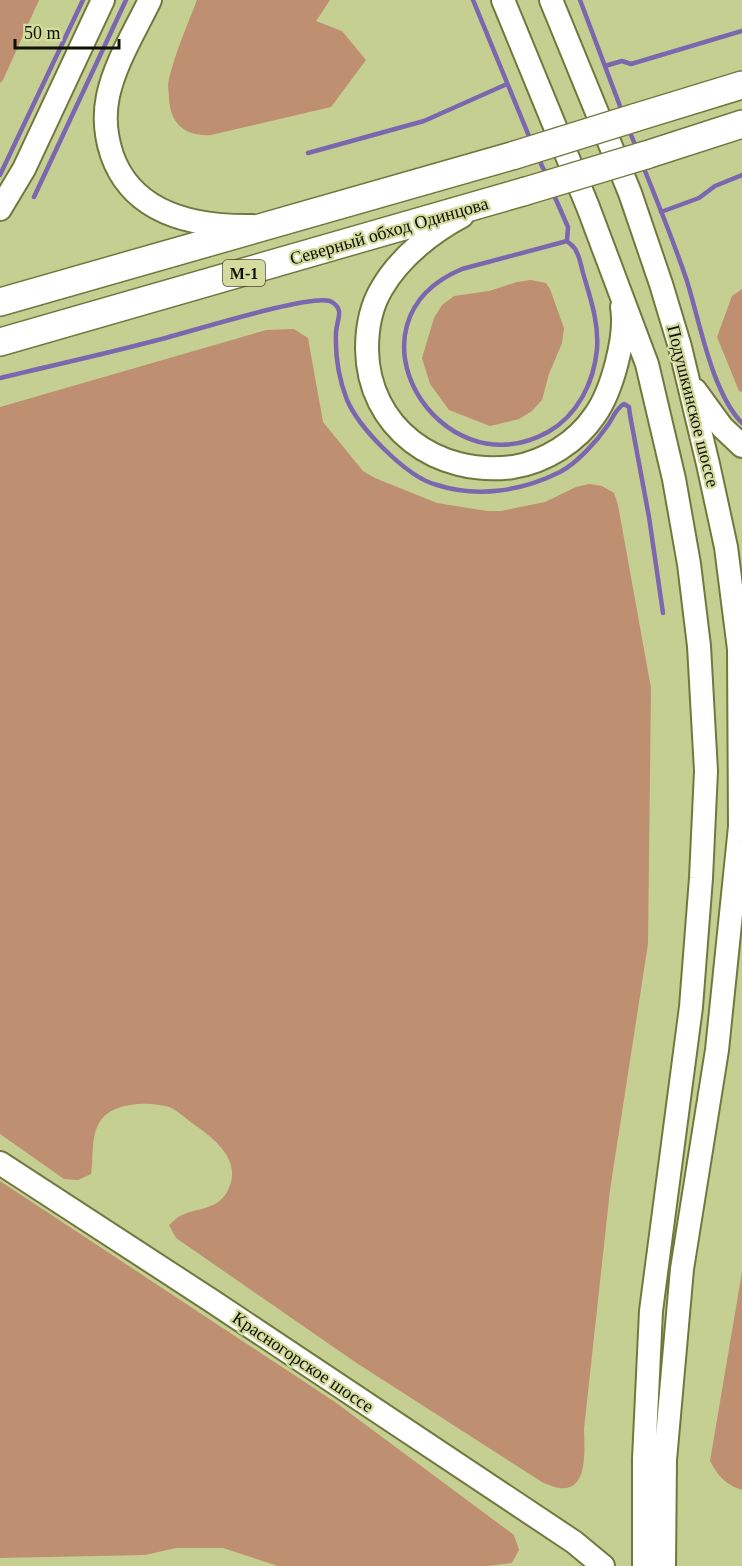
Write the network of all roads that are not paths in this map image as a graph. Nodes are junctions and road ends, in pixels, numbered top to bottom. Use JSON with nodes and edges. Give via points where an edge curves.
{"nodes":[{"id":1,"x":103,"y":0,"type":"edge"},
{"id":2,"x":150,"y":0,"type":"edge"},
{"id":3,"x":503,"y":0,"type":"edge"},
{"id":4,"x":552,"y":0,"type":"edge"},
{"id":5,"x":742,"y":85,"type":"edge"},
{"id":6,"x":742,"y":124,"type":"edge"},
{"id":7,"x":488,"y":203,"type":"junction"},
{"id":8,"x":0,"y":209,"type":"edge"},
{"id":9,"x":286,"y":221,"type":"junction"},
{"id":10,"x":618,"y":285,"type":"junction"},
{"id":11,"x":0,"y":302,"type":"edge"},
{"id":12,"x":0,"y":342,"type":"edge"},
{"id":13,"x":680,"y":347,"type":"junction"},
{"id":14,"x":742,"y":446,"type":"edge"},
{"id":15,"x":742,"y":807,"type":"edge"},
{"id":16,"x":740,"y":831,"type":"junction"},
{"id":17,"x":0,"y":1163,"type":"edge"},
{"id":18,"x":603,"y":1566,"type":"edge"},
{"id":19,"x":644,"y":1566,"type":"edge"},
{"id":20,"x":664,"y":1566,"type":"edge"}],
"edges":[{"from":1,"to":8,"type":"main road","via":[[24,169]]},
{"from":2,"to":9,"type":"main road","via":[[118,66],[108,97],[109,145],[123,176],[147,203],[186,220],[250,226]]},
{"from":3,"to":10,"type":"main road"},
{"from":4,"to":13,"type":"main road","name":"Подушкинское шоссе","via":[[630,193]]},
{"from":5,"to":9,"type":"highway","name":"Северный обход Одинцова","number":"М-1","bridge":true},
{"from":6,"to":7,"type":"highway","name":"Северный обход Одинцова","number":"М-1","bridge":true},
{"from":7,"to":10,"type":"main road","via":[[443,227],[408,256],[382,288],[371,314],[367,355],[372,385],[395,425],[418,447],[469,467],[496,468],[539,460],[573,440],[599,410],[615,371],[623,311]]},
{"from":7,"to":12,"type":"highway","name":"Северный обход Одинцова","number":"М-1"},
{"from":9,"to":11,"type":"highway","name":"Северный обход Одинцова","number":"М-1"},
{"from":10,"to":19,"type":"main road","via":[[647,364],[674,479],[699,646],[706,771],[691,1007],[651,1311]]},
{"from":13,"to":14,"type":"main road","via":[[695,389],[722,427]]},
{"from":13,"to":16,"type":"main road","name":"Подушкинское шоссе","via":[[726,547],[739,649]]},
{"from":15,"to":16,"type":"main road"},
{"from":16,"to":20,"type":"main road","via":[[717,1050],[682,1269],[665,1460]]},
{"from":17,"to":18,"type":"main road","name":"Красногорское шоссе","via":[[574,1542]]}]}
